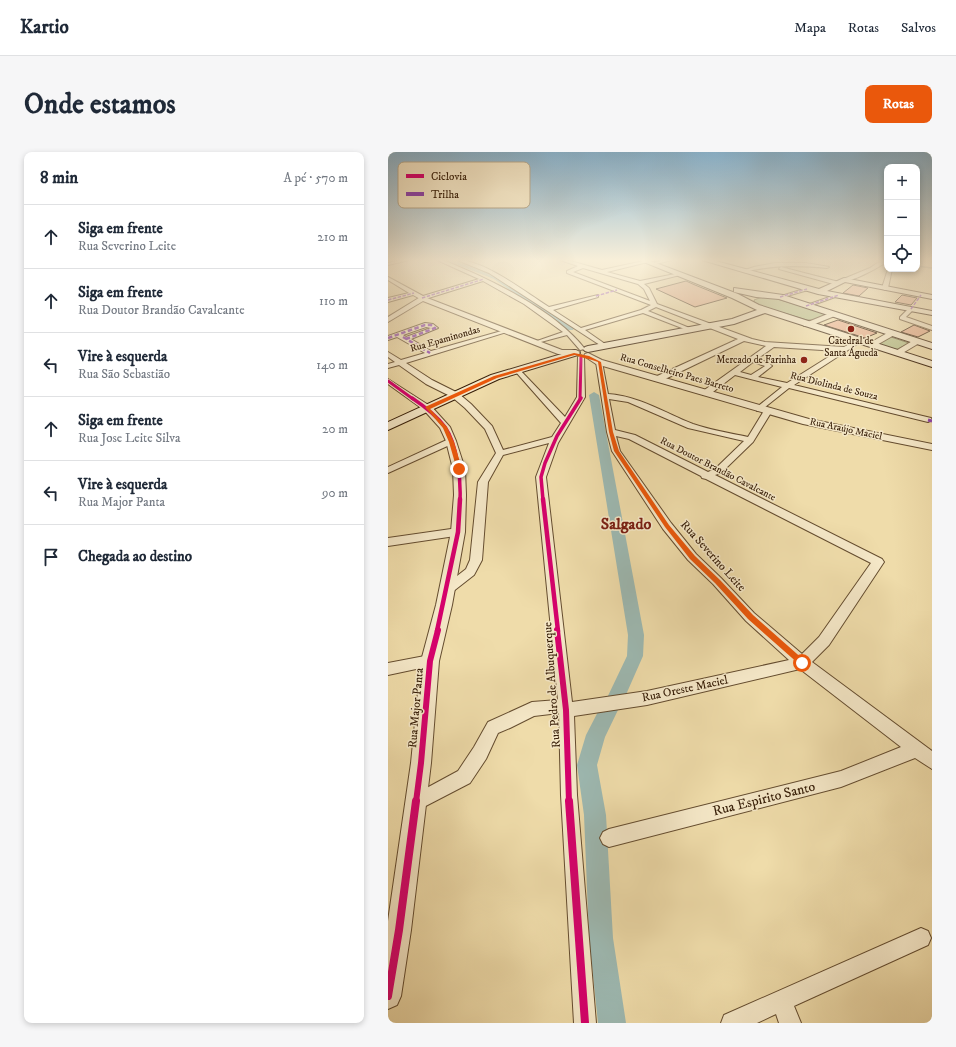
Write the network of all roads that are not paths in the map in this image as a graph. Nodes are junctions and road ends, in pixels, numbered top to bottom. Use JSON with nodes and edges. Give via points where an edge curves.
{"nodes":[{"id":1,"x":418,"y":301,"type":"edge"},
{"id":2,"x":429,"y":301,"type":"edge"},
{"id":3,"x":522,"y":301,"type":"edge"},
{"id":4,"x":536,"y":301,"type":"edge"},
{"id":5,"x":579,"y":301,"type":"edge"},
{"id":6,"x":644,"y":301,"type":"edge"},
{"id":7,"x":653,"y":301,"type":"edge"},
{"id":8,"x":742,"y":301,"type":"edge"},
{"id":9,"x":791,"y":301,"type":"edge"},
{"id":10,"x":824,"y":301,"type":"edge"},
{"id":11,"x":865,"y":301,"type":"edge"},
{"id":12,"x":655,"y":305,"type":"junction"},
{"id":13,"x":806,"y":306,"type":"junction"},
{"id":14,"x":549,"y":309,"type":"junction"},
{"id":15,"x":911,"y":309,"type":"junction"},
{"id":16,"x":643,"y":310,"type":"junction"},
{"id":17,"x":765,"y":310,"type":"junction"},
{"id":18,"x":932,"y":313,"type":"edge"},
{"id":19,"x":833,"y":315,"type":"junction"},
{"id":20,"x":388,"y":320,"type":"edge"},
{"id":21,"x":807,"y":324,"type":"junction"},
{"id":22,"x":706,"y":325,"type":"junction"},
{"id":23,"x":932,"y":328,"type":"edge"},
{"id":24,"x":689,"y":329,"type":"junction"},
{"id":25,"x":580,"y":330,"type":"junction"},
{"id":26,"x":507,"y":331,"type":"junction"},
{"id":27,"x":568,"y":333,"type":"junction"},
{"id":28,"x":892,"y":334,"type":"junction"},
{"id":29,"x":397,"y":335,"type":"junction"},
{"id":30,"x":388,"y":338,"type":"edge"},
{"id":31,"x":406,"y":338,"type":"junction"},
{"id":32,"x":743,"y":339,"type":"junction"},
{"id":33,"x":860,"y":340,"type":"junction"},
{"id":34,"x":539,"y":342,"type":"junction"},
{"id":35,"x":917,"y":342,"type":"junction"},
{"id":36,"x":772,"y":344,"type":"junction"},
{"id":37,"x":872,"y":344,"type":"junction"},
{"id":38,"x":605,"y":346,"type":"junction"},
{"id":39,"x":932,"y":346,"type":"edge"},
{"id":40,"x":845,"y":350,"type":"junction"},
{"id":41,"x":584,"y":352,"type":"junction"},
{"id":42,"x":898,"y":352,"type":"junction"},
{"id":43,"x":430,"y":353,"type":"junction"},
{"id":44,"x":388,"y":354,"type":"edge"},
{"id":45,"x":753,"y":360,"type":"junction"},
{"id":46,"x":399,"y":362,"type":"junction"},
{"id":47,"x":599,"y":362,"type":"junction"},
{"id":48,"x":932,"y":364,"type":"edge"},
{"id":49,"x":388,"y":366,"type":"edge"},
{"id":50,"x":517,"y":370,"type":"junction"},
{"id":51,"x":735,"y":373,"type":"junction"},
{"id":52,"x":753,"y":377,"type":"junction"},
{"id":53,"x":658,"y":379,"type":"junction"},
{"id":54,"x":388,"y":380,"type":"edge"},
{"id":55,"x":789,"y":385,"type":"junction"},
{"id":56,"x":706,"y":393,"type":"junction"},
{"id":57,"x":455,"y":395,"type":"junction"},
{"id":58,"x":605,"y":396,"type":"junction"},
{"id":59,"x":427,"y":408,"type":"junction"},
{"id":60,"x":764,"y":410,"type":"junction"},
{"id":61,"x":928,"y":420,"type":"dead end"},
{"id":62,"x":565,"y":422,"type":"junction"},
{"id":63,"x":388,"y":426,"type":"edge"},
{"id":64,"x":611,"y":432,"type":"junction"},
{"id":65,"x":556,"y":439,"type":"junction"},
{"id":66,"x":750,"y":440,"type":"junction"},
{"id":67,"x":451,"y":442,"type":"junction"},
{"id":68,"x":932,"y":447,"type":"edge"},
{"id":69,"x":500,"y":453,"type":"junction"},
{"id":70,"x":388,"y":470,"type":"edge"},
{"id":71,"x":705,"y":476,"type":"junction"},
{"id":72,"x":458,"y":532,"type":"junction"},
{"id":73,"x":388,"y":542,"type":"edge"},
{"id":74,"x":447,"y":590,"type":"junction"},
{"id":75,"x":430,"y":661,"type":"junction"},
{"id":76,"x":802,"y":663,"type":"junction"},
{"id":77,"x":388,"y":669,"type":"edge"},
{"id":78,"x":566,"y":708,"type":"junction"},
{"id":79,"x":917,"y":749,"type":"junction"},
{"id":80,"x":932,"y":761,"type":"edge"},
{"id":81,"x":416,"y":803,"type":"junction"},
{"id":82,"x":609,"y":838,"type":"dead end"},
{"id":83,"x":921,"y":938,"type":"dead end"},
{"id":84,"x":388,"y":996,"type":"edge"},
{"id":85,"x":781,"y":1001,"type":"junction"},
{"id":86,"x":585,"y":1023,"type":"edge"},
{"id":87,"x":732,"y":1023,"type":"edge"},
{"id":88,"x":790,"y":1023,"type":"edge"}],
"edges":[{"from":1,"to":20,"type":"street"},
{"from":2,"to":26,"type":"street","name":"Rua Conselheiro Paes Barreto"},
{"from":3,"to":27,"type":"street"},
{"from":4,"to":14,"type":"street"},
{"from":5,"to":14,"type":"street"},
{"from":6,"to":12,"type":"street"},
{"from":7,"to":12,"type":"street"},
{"from":8,"to":17,"type":"main road"},
{"from":9,"to":13,"type":"main road"},
{"from":10,"to":13,"type":"street"},
{"from":11,"to":15,"type":"main road"},
{"from":12,"to":16,"type":"street"},
{"from":12,"to":22,"type":"street"},
{"from":13,"to":19,"type":"main road"},
{"from":14,"to":25,"type":"street"},
{"from":15,"to":18,"type":"main road"},
{"from":15,"to":23,"type":"street","via":[[902,318]]},
{"from":16,"to":24,"type":"street"},
{"from":16,"to":25,"type":"street"},
{"from":17,"to":21,"type":"main road"},
{"from":17,"to":22,"type":"main road","via":[[734,321]]},
{"from":19,"to":21,"type":"street"},
{"from":19,"to":28,"type":"main road"},
{"from":21,"to":33,"type":"main road"},
{"from":22,"to":24,"type":"main road"},
{"from":22,"to":32,"type":"street"},
{"from":24,"to":38,"type":"main road"},
{"from":25,"to":38,"type":"street"},
{"from":26,"to":34,"type":"street","name":"Rua Conselheiro Paes Barreto"},
{"from":26,"to":43,"type":"street","name":"Rua Epaminondas"},
{"from":27,"to":34,"type":"street"},
{"from":27,"to":41,"type":"street"},
{"from":28,"to":35,"type":"main road"},
{"from":28,"to":37,"type":"street"},
{"from":29,"to":30,"type":"street"},
{"from":29,"to":31,"type":"street"},
{"from":29,"to":31,"type":"street","via":[[425,325],[435,328]]},
{"from":31,"to":43,"type":"street"},
{"from":32,"to":36,"type":"street"},
{"from":32,"to":53,"type":"street"},
{"from":33,"to":37,"type":"main road"},
{"from":33,"to":40,"type":"street"},
{"from":34,"to":41,"type":"street","name":"Rua Conselheiro Paes Barreto","via":[[561,352]]},
{"from":35,"to":39,"type":"main road"},
{"from":35,"to":42,"type":"street"},
{"from":36,"to":40,"type":"street"},
{"from":36,"to":45,"type":"street"},
{"from":37,"to":42,"type":"main road"},
{"from":38,"to":41,"type":"main road"},
{"from":40,"to":55,"type":"street"},
{"from":41,"to":47,"type":"street","name":"Rua Conselheiro Paes Barreto"},
{"from":41,"to":50,"type":"main road"},
{"from":41,"to":62,"type":"street","name":"Rua Pedro de Albuquerque","via":[[581,397]]},
{"from":42,"to":48,"type":"main road"},
{"from":43,"to":46,"type":"street","name":"Rua Epaminondas"},
{"from":44,"to":46,"type":"street"},
{"from":45,"to":51,"type":"street"},
{"from":45,"to":52,"type":"street","via":[[769,366]]},
{"from":46,"to":49,"type":"street","name":"Rua Epaminondas"},
{"from":46,"to":57,"type":"street"},
{"from":47,"to":53,"type":"street","name":"Rua Conselheiro Paes Barreto"},
{"from":47,"to":58,"type":"street"},
{"from":50,"to":57,"type":"main road"},
{"from":50,"to":62,"type":"street"},
{"from":51,"to":52,"type":"street","name":"Rua Diolinda de Souza"},
{"from":51,"to":56,"type":"street"},
{"from":52,"to":55,"type":"street","name":"Rua Diolinda de Souza"},
{"from":53,"to":56,"type":"street","name":"Rua Conselheiro Paes Barreto"},
{"from":54,"to":59,"type":"street","name":"Rua Major Panta"},
{"from":55,"to":60,"type":"street"},
{"from":55,"to":61,"type":"street","name":"Rua Diolinda de Souza"},
{"from":56,"to":60,"type":"street","name":"Rua Conselheiro Paes Barreto"},
{"from":57,"to":59,"type":"main road"},
{"from":57,"to":69,"type":"street","via":[[490,428]]},
{"from":58,"to":64,"type":"street"},
{"from":58,"to":66,"type":"street","via":[[632,400],[692,426]]},
{"from":59,"to":63,"type":"main road"},
{"from":59,"to":67,"type":"street","name":"Rua Major Panta","via":[[445,427]]},
{"from":60,"to":66,"type":"street"},
{"from":60,"to":68,"type":"street","name":"Rua Araújo Maciel","via":[[807,422]]},
{"from":62,"to":65,"type":"street","name":"Rua Pedro de Albuquerque"},
{"from":64,"to":71,"type":"street","name":"Rua Doutor Brandão Cavalcante","via":[[632,437]]},
{"from":64,"to":76,"type":"street","name":"Rua Severino Leite","via":[[616,451],[667,526],[692,557],[718,581],[750,617]]},
{"from":65,"to":69,"type":"street"},
{"from":65,"to":78,"type":"street","name":"Rua Pedro de Albuquerque","via":[[545,460],[541,477]]},
{"from":66,"to":71,"type":"street","via":[[718,471]]},
{"from":67,"to":70,"type":"street"},
{"from":67,"to":72,"type":"street","name":"Rua Major Panta","via":[[459,469]]},
{"from":69,"to":74,"type":"street","via":[[483,482],[476,560],[470,572]]},
{"from":71,"to":76,"type":"street","name":"Rua Doutor Brandão Cavalcante","via":[[878,562],[824,641]]},
{"from":72,"to":73,"type":"street"},
{"from":72,"to":74,"type":"street","name":"Rua Major Panta"},
{"from":74,"to":75,"type":"street","name":"Rua Major Panta"},
{"from":75,"to":77,"type":"street"},
{"from":75,"to":81,"type":"street","name":"Rua Major Panta"},
{"from":76,"to":78,"type":"street","name":"Rua Oreste Maciel","via":[[647,698]]},
{"from":76,"to":79,"type":"street","name":"Rua Severino Leite"},
{"from":78,"to":81,"type":"street","name":"Rua Oreste Maciel","via":[[532,709],[494,727],[464,777]]},
{"from":78,"to":86,"type":"street","name":"Rua Pedro de Albuquerque","via":[[569,795]]},
{"from":79,"to":80,"type":"street","name":"Rua Severino Leite"},
{"from":79,"to":82,"type":"street","name":"Rua Espirito Santo","via":[[841,779]]},
{"from":81,"to":84,"type":"street","name":"Rua Major Panta"},
{"from":83,"to":85,"type":"street"},
{"from":85,"to":87,"type":"street"},
{"from":85,"to":88,"type":"street"}]}
